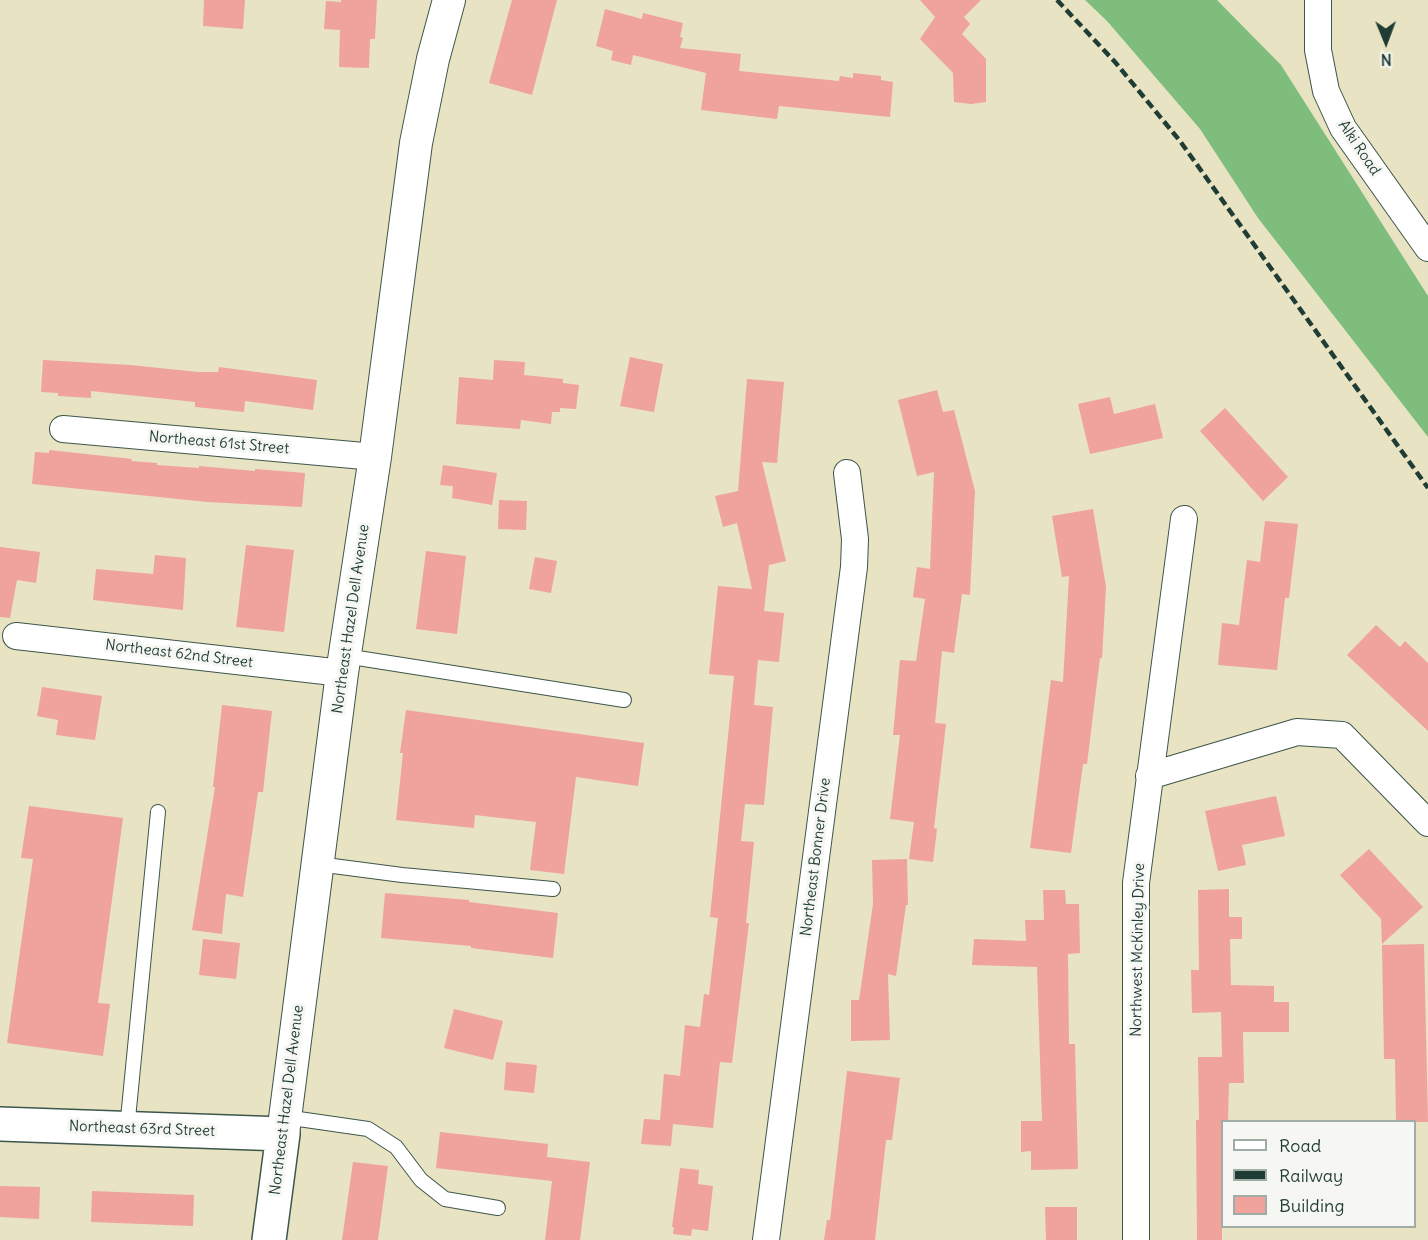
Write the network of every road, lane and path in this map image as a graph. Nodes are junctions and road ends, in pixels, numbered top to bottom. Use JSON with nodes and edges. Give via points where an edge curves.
{"nodes":[{"id":1,"x":449,"y":0,"type":"edge"},
{"id":2,"x":1318,"y":0,"type":"edge"},
{"id":3,"x":1428,"y":248,"type":"edge"},
{"id":4,"x":63,"y":429,"type":"dead end"},
{"id":5,"x":375,"y":457,"type":"junction"},
{"id":6,"x":847,"y":473,"type":"dead end"},
{"id":7,"x":1184,"y":519,"type":"dead end"},
{"id":8,"x":16,"y":636,"type":"dead end"},
{"id":9,"x":344,"y":664,"type":"junction"},
{"id":10,"x":624,"y":700,"type":"dead end"},
{"id":11,"x":1149,"y":776,"type":"junction"},
{"id":12,"x":158,"y":812,"type":"dead end"},
{"id":13,"x":1428,"y":823,"type":"edge"},
{"id":14,"x":318,"y":864,"type":"junction"},
{"id":15,"x":553,"y":889,"type":"dead end"},
{"id":16,"x":0,"y":1124,"type":"edge"},
{"id":17,"x":284,"y":1125,"type":"junction"},
{"id":18,"x":127,"y":1129,"type":"junction"},
{"id":19,"x":498,"y":1208,"type":"dead end"},
{"id":20,"x":269,"y":1240,"type":"edge"},
{"id":21,"x":766,"y":1240,"type":"edge"},
{"id":22,"x":1136,"y":1240,"type":"edge"}],
"edges":[{"from":1,"to":5,"type":"street","name":"Northeast Hazel Dell Avenue","via":[[416,143]]},
{"from":2,"to":3,"type":"street","name":"Alki Road","via":[[1318,50],[1326,91],[1342,128]]},
{"from":4,"to":5,"type":"street","name":"Northeast 61st Street"},
{"from":5,"to":9,"type":"street","name":"Northeast Hazel Dell Avenue"},
{"from":6,"to":21,"type":"street","name":"Northeast Bonner Drive","via":[[855,539],[854,567]]},
{"from":7,"to":11,"type":"street","name":"Northwest McKinley Drive"},
{"from":8,"to":9,"type":"street","name":"Northeast 62nd Street"},
{"from":9,"to":10,"type":"lane"},
{"from":9,"to":14,"type":"street","name":"Northeast Hazel Dell Avenue"},
{"from":11,"to":13,"type":"street","via":[[1297,732],[1342,735]]},
{"from":11,"to":22,"type":"street","name":"Northwest McKinley Drive","via":[[1136,883]]},
{"from":12,"to":18,"type":"lane"},
{"from":14,"to":15,"type":"lane"},
{"from":14,"to":17,"type":"street","name":"Northeast Hazel Dell Avenue"},
{"from":16,"to":18,"type":"main road","name":"Northeast 63rd Street"},
{"from":17,"to":18,"type":"main road","name":"Northeast 63rd Street"},
{"from":17,"to":19,"type":"lane","via":[[368,1129],[396,1147],[421,1180],[445,1199]]},
{"from":17,"to":20,"type":"main road","name":"Northeast Hazel Dell Avenue"}]}
